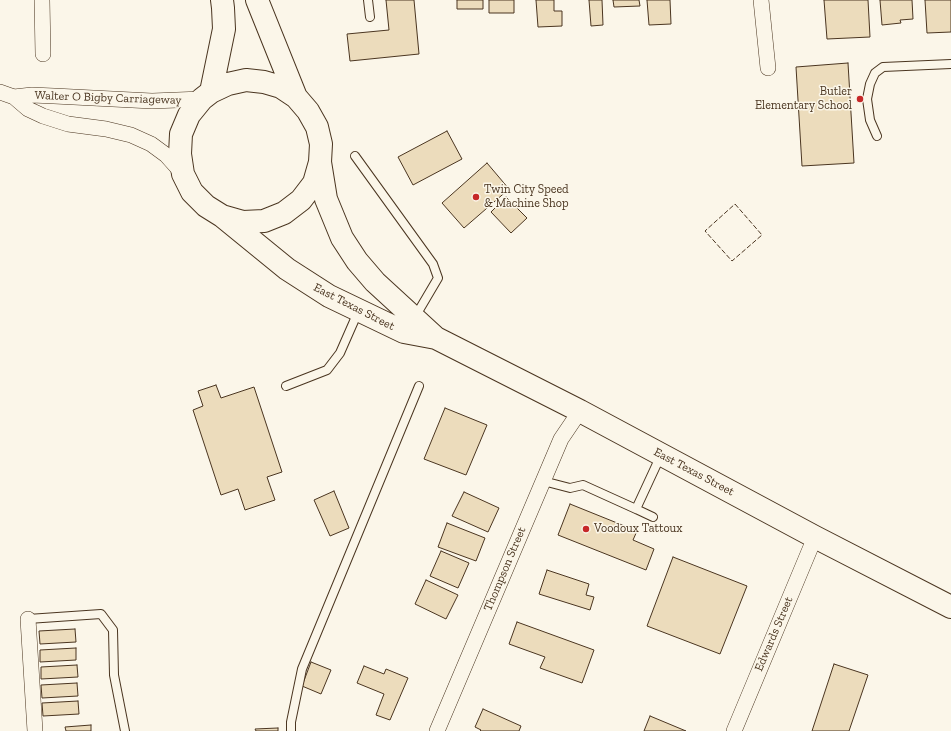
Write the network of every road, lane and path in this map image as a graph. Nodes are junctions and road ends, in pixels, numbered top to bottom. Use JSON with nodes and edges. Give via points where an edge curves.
{"nodes":[{"id":1,"x":42,"y":0,"type":"edge"},
{"id":2,"x":222,"y":0,"type":"edge"},
{"id":3,"x":257,"y":0,"type":"edge"},
{"id":4,"x":368,"y":0,"type":"edge"},
{"id":5,"x":761,"y":0,"type":"edge"},
{"id":6,"x":370,"y":17,"type":"dead end"},
{"id":7,"x":44,"y":54,"type":"dead end"},
{"id":8,"x":951,"y":64,"type":"edge"},
{"id":9,"x":768,"y":68,"type":"dead end"},
{"id":10,"x":7,"y":95,"type":"edge"},
{"id":11,"x":207,"y":96,"type":"junction"},
{"id":12,"x":296,"y":97,"type":"junction"},
{"id":13,"x":877,"y":136,"type":"dead end"},
{"id":14,"x":354,"y":156,"type":"dead end"},
{"id":15,"x":320,"y":162,"type":"junction"},
{"id":16,"x":184,"y":174,"type":"junction"},
{"id":17,"x":222,"y":216,"type":"junction"},
{"id":18,"x":359,"y":311,"type":"junction"},
{"id":19,"x":414,"y":318,"type":"junction"},
{"id":20,"x":436,"y":338,"type":"junction"},
{"id":21,"x":286,"y":386,"type":"dead end"},
{"id":22,"x":419,"y":386,"type":"dead end"},
{"id":23,"x":580,"y":410,"type":"junction"},
{"id":24,"x":661,"y":455,"type":"junction"},
{"id":25,"x":543,"y":481,"type":"junction"},
{"id":26,"x":636,"y":509,"type":"junction"},
{"id":27,"x":653,"y":517,"type":"dead end"},
{"id":28,"x":815,"y":537,"type":"junction"},
{"id":29,"x":951,"y":607,"type":"edge"},
{"id":30,"x":28,"y":619,"type":"joint"},
{"id":31,"x":34,"y":731,"type":"edge"},
{"id":32,"x":125,"y":731,"type":"edge"},
{"id":33,"x":291,"y":731,"type":"edge"},
{"id":34,"x":437,"y":731,"type":"edge"},
{"id":35,"x":734,"y":731,"type":"edge"}],
"edges":[{"from":1,"to":7,"type":"street"},
{"from":2,"to":11,"type":"main road","name":"East Texas Street","via":[[224,29]]},
{"from":3,"to":12,"type":"main road","name":"East Texas Street"},
{"from":4,"to":6,"type":"lane"},
{"from":5,"to":9,"type":"street"},
{"from":8,"to":13,"type":"lane","via":[[883,67],[875,73],[867,99],[870,120]]},
{"from":10,"to":11,"type":"street","name":"Walter O Bigby Carriageway","via":[[152,101]]},
{"from":10,"to":16,"type":"street","name":"Walter O Bigby Carriageway","via":[[43,116],[68,124],[131,135],[151,144],[166,155]]},
{"from":11,"to":12,"type":"main road","name":"East Texas Street","via":[[228,84],[246,80],[281,87]]},
{"from":11,"to":16,"type":"main road","name":"East Texas Street","via":[[189,115],[182,134],[180,154]]},
{"from":12,"to":15,"type":"main road","name":"East Texas Street","via":[[317,127],[321,144]]},
{"from":14,"to":19,"type":"lane","via":[[433,264],[438,278]]},
{"from":15,"to":17,"type":"main road","name":"East Texas Street","via":[[314,183],[302,200],[284,213],[264,221],[243,222]]},
{"from":15,"to":19,"type":"main road","name":"East Texas Street","via":[[326,199],[342,238],[375,282]]},
{"from":16,"to":17,"type":"main road","name":"East Texas Street","via":[[192,192],[206,206]]},
{"from":17,"to":18,"type":"main road","name":"East Texas Street","via":[[287,269],[329,296]]},
{"from":18,"to":20,"type":"main road","name":"East Texas Street","via":[[404,332]]},
{"from":18,"to":21,"type":"lane","via":[[340,354],[328,370]]},
{"from":19,"to":20,"type":"main road","name":"East Texas Street"},
{"from":20,"to":23,"type":"main road","name":"East Texas Street"},
{"from":22,"to":33,"type":"lane","via":[[302,669],[290,722]]},
{"from":23,"to":24,"type":"main road","name":"East Texas Street"},
{"from":23,"to":25,"type":"street","name":"Thompson Street","via":[[561,438]]},
{"from":24,"to":26,"type":"lane"},
{"from":24,"to":28,"type":"main road","name":"East Texas Street"},
{"from":25,"to":26,"type":"lane","via":[[570,488],[583,485]]},
{"from":25,"to":34,"type":"street","name":"Thompson Street"},
{"from":26,"to":27,"type":"lane"},
{"from":28,"to":29,"type":"main road","name":"East Texas Street"},
{"from":28,"to":35,"type":"street","name":"Edwards Street"},
{"from":30,"to":31,"type":"street"},
{"from":30,"to":32,"type":"lane","via":[[101,614],[113,630],[114,675]]}]}
